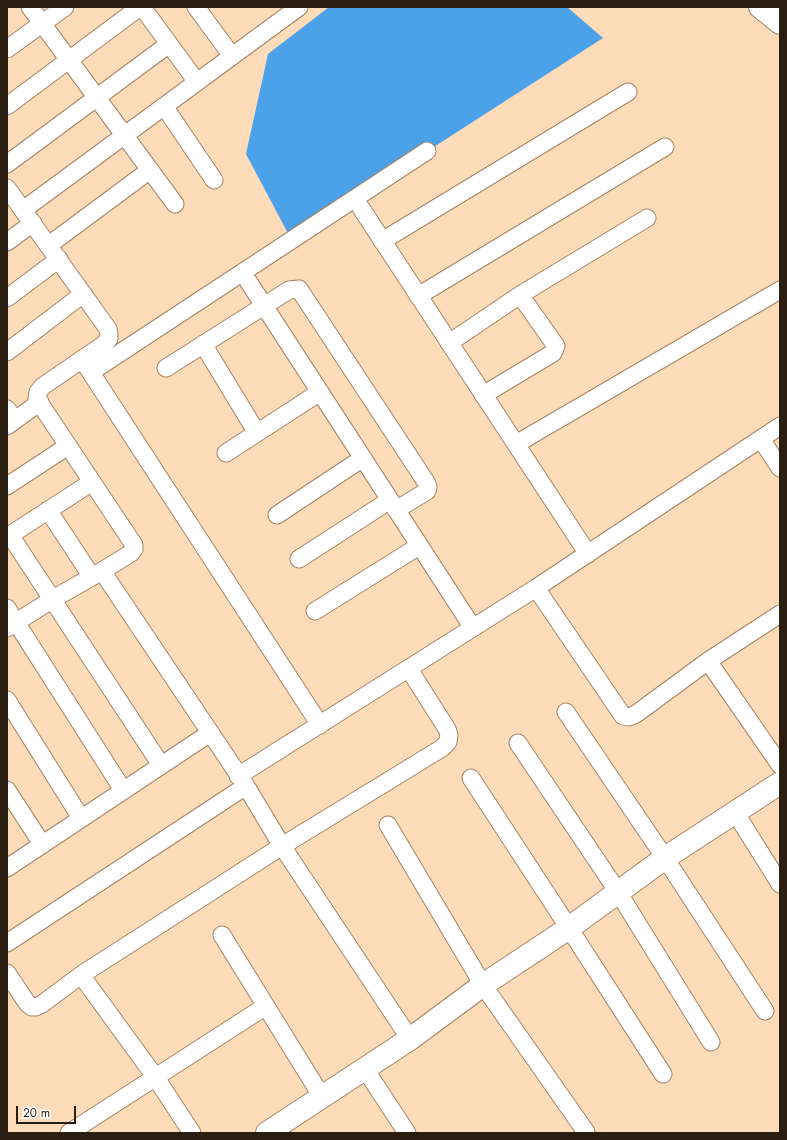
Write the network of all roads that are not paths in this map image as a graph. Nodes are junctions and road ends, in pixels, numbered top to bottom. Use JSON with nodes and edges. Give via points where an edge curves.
{"nodes":[{"id":1,"x":30,"y":7,"type":"edge"},
{"id":2,"x":65,"y":7,"type":"edge"},
{"id":3,"x":141,"y":7,"type":"edge"},
{"id":4,"x":299,"y":7,"type":"edge"},
{"id":5,"x":760,"y":7,"type":"edge"},
{"id":6,"x":204,"y":10,"type":"edge"},
{"id":7,"x":780,"y":23,"type":"edge"},
{"id":8,"x":42,"y":24,"type":"junction"},
{"id":9,"x":169,"y":44,"type":"junction"},
{"id":10,"x":7,"y":49,"type":"edge"},
{"id":11,"x":232,"y":56,"type":"junction"},
{"id":12,"x":69,"y":60,"type":"junction"},
{"id":13,"x":197,"y":82,"type":"junction"},
{"id":14,"x":628,"y":92,"type":"dead end"},
{"id":15,"x":97,"y":97,"type":"junction"},
{"id":16,"x":7,"y":106,"type":"edge"},
{"id":17,"x":164,"y":106,"type":"junction"},
{"id":18,"x":124,"y":135,"type":"junction"},
{"id":19,"x":665,"y":146,"type":"dead end"},
{"id":20,"x":427,"y":151,"type":"dead end"},
{"id":21,"x":9,"y":159,"type":"edge"},
{"id":22,"x":150,"y":170,"type":"junction"},
{"id":23,"x":214,"y":180,"type":"dead end"},
{"id":24,"x":7,"y":188,"type":"edge"},
{"id":25,"x":175,"y":204,"type":"dead end"},
{"id":26,"x":361,"y":208,"type":"dead end"},
{"id":27,"x":23,"y":210,"type":"junction"},
{"id":28,"x":647,"y":218,"type":"dead end"},
{"id":29,"x":33,"y":223,"type":"junction"},
{"id":30,"x":382,"y":241,"type":"junction"},
{"id":31,"x":7,"y":242,"type":"edge"},
{"id":32,"x":49,"y":245,"type":"junction"},
{"id":33,"x":59,"y":259,"type":"junction"},
{"id":34,"x":248,"y":281,"type":"dead end"},
{"id":35,"x":780,"y":290,"type":"edge"},
{"id":36,"x":83,"y":294,"type":"junction"},
{"id":37,"x":520,"y":295,"type":"junction"},
{"id":38,"x":418,"y":296,"type":"junction"},
{"id":39,"x":7,"y":298,"type":"edge"},
{"id":40,"x":264,"y":305,"type":"junction"},
{"id":41,"x":449,"y":343,"type":"junction"},
{"id":42,"x":203,"y":344,"type":"junction"},
{"id":43,"x":7,"y":352,"type":"edge"},
{"id":44,"x":87,"y":366,"type":"junction"},
{"id":45,"x":166,"y":368,"type":"dead end"},
{"id":46,"x":320,"y":392,"type":"junction"},
{"id":47,"x":483,"y":395,"type":"junction"},
{"id":48,"x":40,"y":402,"type":"junction"},
{"id":49,"x":10,"y":418,"type":"edge"},
{"id":50,"x":780,"y":426,"type":"edge"},
{"id":51,"x":257,"y":433,"type":"junction"},
{"id":52,"x":761,"y":439,"type":"junction"},
{"id":53,"x":516,"y":444,"type":"junction"},
{"id":54,"x":68,"y":446,"type":"junction"},
{"id":55,"x":226,"y":453,"type":"dead end"},
{"id":56,"x":363,"y":458,"type":"junction"},
{"id":57,"x":780,"y":468,"type":"edge"},
{"id":58,"x":92,"y":482,"type":"junction"},
{"id":59,"x":7,"y":486,"type":"edge"},
{"id":60,"x":393,"y":505,"type":"junction"},
{"id":61,"x":48,"y":510,"type":"junction"},
{"id":62,"x":277,"y":515,"type":"dead end"},
{"id":63,"x":9,"y":536,"type":"edge"},
{"id":64,"x":419,"y":546,"type":"junction"},
{"id":65,"x":588,"y":554,"type":"junction"},
{"id":66,"x":299,"y":559,"type":"dead end"},
{"id":67,"x":97,"y":574,"type":"junction"},
{"id":68,"x":536,"y":588,"type":"junction"},
{"id":69,"x":53,"y":599,"type":"junction"},
{"id":70,"x":316,"y":611,"type":"dead end"},
{"id":71,"x":780,"y":614,"type":"edge"},
{"id":72,"x":10,"y":619,"type":"edge"},
{"id":73,"x":473,"y":628,"type":"junction"},
{"id":74,"x":708,"y":661,"type":"junction"},
{"id":75,"x":409,"y":669,"type":"junction"},
{"id":76,"x":7,"y":700,"type":"edge"},
{"id":77,"x":566,"y":712,"type":"dead end"},
{"id":78,"x":320,"y":725,"type":"junction"},
{"id":79,"x":210,"y":733,"type":"junction"},
{"id":80,"x":518,"y":743,"type":"dead end"},
{"id":81,"x":161,"y":765,"type":"junction"},
{"id":82,"x":780,"y":766,"type":"edge"},
{"id":83,"x":471,"y":778,"type":"dead end"},
{"id":84,"x":242,"y":781,"type":"junction"},
{"id":85,"x":780,"y":783,"type":"edge"},
{"id":86,"x":7,"y":790,"type":"edge"},
{"id":87,"x":123,"y":790,"type":"junction"},
{"id":88,"x":735,"y":812,"type":"junction"},
{"id":89,"x":81,"y":818,"type":"junction"},
{"id":90,"x":388,"y":825,"type":"dead end"},
{"id":91,"x":42,"y":844,"type":"junction"},
{"id":92,"x":282,"y":846,"type":"junction"},
{"id":93,"x":665,"y":858,"type":"junction"},
{"id":94,"x":7,"y":868,"type":"edge"},
{"id":95,"x":780,"y":884,"type":"edge"},
{"id":96,"x":618,"y":892,"type":"junction"},
{"id":97,"x":570,"y":928,"type":"junction"},
{"id":98,"x":222,"y":935,"type":"dead end"},
{"id":99,"x":7,"y":943,"type":"edge"},
{"id":100,"x":7,"y":973,"type":"edge"},
{"id":101,"x":81,"y":975,"type":"junction"},
{"id":102,"x":483,"y":985,"type":"junction"},
{"id":103,"x":266,"y":1006,"type":"junction"},
{"id":104,"x":765,"y":1011,"type":"dead end"},
{"id":105,"x":410,"y":1039,"type":"junction"},
{"id":106,"x":711,"y":1042,"type":"dead end"},
{"id":107,"x":365,"y":1069,"type":"junction"},
{"id":108,"x":663,"y":1074,"type":"dead end"},
{"id":109,"x":156,"y":1078,"type":"junction"},
{"id":110,"x":322,"y":1097,"type":"junction"},
{"id":111,"x":280,"y":1129,"type":"edge"},
{"id":112,"x":586,"y":1132,"type":"dead end"},
{"id":113,"x":69,"y":1133,"type":"edge"},
{"id":114,"x":192,"y":1133,"type":"edge"},
{"id":115,"x":407,"y":1133,"type":"edge"}],
"edges":[{"from":1,"to":8,"type":"street"},
{"from":2,"to":8,"type":"street"},
{"from":3,"to":9,"type":"street"},
{"from":3,"to":12,"type":"street"},
{"from":4,"to":11,"type":"street"},
{"from":5,"to":7,"type":"street"},
{"from":6,"to":11,"type":"street"},
{"from":8,"to":10,"type":"street"},
{"from":8,"to":12,"type":"street"},
{"from":9,"to":13,"type":"street"},
{"from":9,"to":15,"type":"street"},
{"from":11,"to":13,"type":"street"},
{"from":12,"to":15,"type":"street"},
{"from":12,"to":16,"type":"street"},
{"from":13,"to":17,"type":"street"},
{"from":14,"to":30,"type":"street"},
{"from":15,"to":18,"type":"street"},
{"from":15,"to":21,"type":"street"},
{"from":17,"to":18,"type":"street"},
{"from":17,"to":23,"type":"street"},
{"from":18,"to":22,"type":"street"},
{"from":18,"to":27,"type":"street"},
{"from":19,"to":38,"type":"street"},
{"from":20,"to":44,"type":"street"},
{"from":22,"to":25,"type":"street"},
{"from":22,"to":32,"type":"street"},
{"from":24,"to":27,"type":"street"},
{"from":26,"to":30,"type":"street"},
{"from":27,"to":29,"type":"street"},
{"from":28,"to":37,"type":"street"},
{"from":29,"to":31,"type":"street"},
{"from":29,"to":32,"type":"street"},
{"from":30,"to":38,"type":"street"},
{"from":32,"to":33,"type":"street"},
{"from":33,"to":36,"type":"street"},
{"from":33,"to":39,"type":"street"},
{"from":34,"to":40,"type":"street"},
{"from":35,"to":53,"type":"street"},
{"from":36,"to":43,"type":"street"},
{"from":36,"to":44,"type":"street","via":[[108,329],[109,339]]},
{"from":37,"to":41,"type":"street"},
{"from":37,"to":47,"type":"street","via":[[556,346],[553,353]]},
{"from":38,"to":41,"type":"street"},
{"from":40,"to":42,"type":"street"},
{"from":40,"to":46,"type":"street"},
{"from":40,"to":60,"type":"street","via":[[289,290],[299,289],[422,475],[428,487],[427,491]]},
{"from":41,"to":47,"type":"street"},
{"from":42,"to":45,"type":"street"},
{"from":42,"to":51,"type":"street"},
{"from":44,"to":48,"type":"street","via":[[43,386],[38,392],[37,399]]},
{"from":44,"to":78,"type":"street"},
{"from":46,"to":51,"type":"street"},
{"from":46,"to":56,"type":"street"},
{"from":47,"to":53,"type":"street"},
{"from":48,"to":49,"type":"street"},
{"from":48,"to":54,"type":"street"},
{"from":50,"to":52,"type":"street"},
{"from":51,"to":55,"type":"street"},
{"from":52,"to":57,"type":"street"},
{"from":52,"to":65,"type":"street"},
{"from":53,"to":65,"type":"street"},
{"from":54,"to":58,"type":"street"},
{"from":54,"to":59,"type":"street"},
{"from":56,"to":60,"type":"street"},
{"from":56,"to":62,"type":"street"},
{"from":58,"to":61,"type":"street"},
{"from":58,"to":67,"type":"street","via":[[134,545],[131,554]]},
{"from":60,"to":64,"type":"street"},
{"from":60,"to":66,"type":"street"},
{"from":61,"to":63,"type":"street"},
{"from":61,"to":67,"type":"street"},
{"from":63,"to":69,"type":"street"},
{"from":64,"to":70,"type":"street"},
{"from":64,"to":73,"type":"street"},
{"from":65,"to":68,"type":"street"},
{"from":67,"to":69,"type":"street"},
{"from":67,"to":79,"type":"street"},
{"from":68,"to":73,"type":"street"},
{"from":68,"to":74,"type":"street","via":[[623,716],[636,714]]},
{"from":69,"to":72,"type":"street"},
{"from":69,"to":81,"type":"street"},
{"from":71,"to":74,"type":"street"},
{"from":72,"to":87,"type":"street"},
{"from":73,"to":75,"type":"street"},
{"from":74,"to":82,"type":"street"},
{"from":75,"to":78,"type":"street"},
{"from":75,"to":92,"type":"street","via":[[447,729],[448,742]]},
{"from":76,"to":89,"type":"street"},
{"from":77,"to":93,"type":"street"},
{"from":78,"to":84,"type":"street"},
{"from":79,"to":81,"type":"street"},
{"from":79,"to":84,"type":"street"},
{"from":80,"to":96,"type":"street"},
{"from":81,"to":87,"type":"street"},
{"from":83,"to":97,"type":"street"},
{"from":84,"to":92,"type":"street"},
{"from":84,"to":99,"type":"street"},
{"from":85,"to":88,"type":"street"},
{"from":86,"to":91,"type":"street"},
{"from":87,"to":89,"type":"street"},
{"from":88,"to":93,"type":"street"},
{"from":88,"to":95,"type":"street"},
{"from":89,"to":91,"type":"street"},
{"from":90,"to":102,"type":"street"},
{"from":91,"to":94,"type":"street"},
{"from":92,"to":101,"type":"street"},
{"from":92,"to":105,"type":"street"},
{"from":93,"to":96,"type":"street"},
{"from":93,"to":104,"type":"street"},
{"from":96,"to":97,"type":"street"},
{"from":96,"to":106,"type":"street"},
{"from":97,"to":102,"type":"street"},
{"from":97,"to":108,"type":"street"},
{"from":98,"to":103,"type":"street"},
{"from":100,"to":101,"type":"street","via":[[32,1007],[42,1004]]},
{"from":101,"to":109,"type":"street"},
{"from":102,"to":105,"type":"street"},
{"from":102,"to":112,"type":"street"},
{"from":103,"to":109,"type":"street"},
{"from":103,"to":110,"type":"street"},
{"from":105,"to":107,"type":"street"},
{"from":107,"to":110,"type":"street"},
{"from":107,"to":115,"type":"street"},
{"from":109,"to":113,"type":"street"},
{"from":109,"to":114,"type":"street"},
{"from":110,"to":111,"type":"street"}]}
